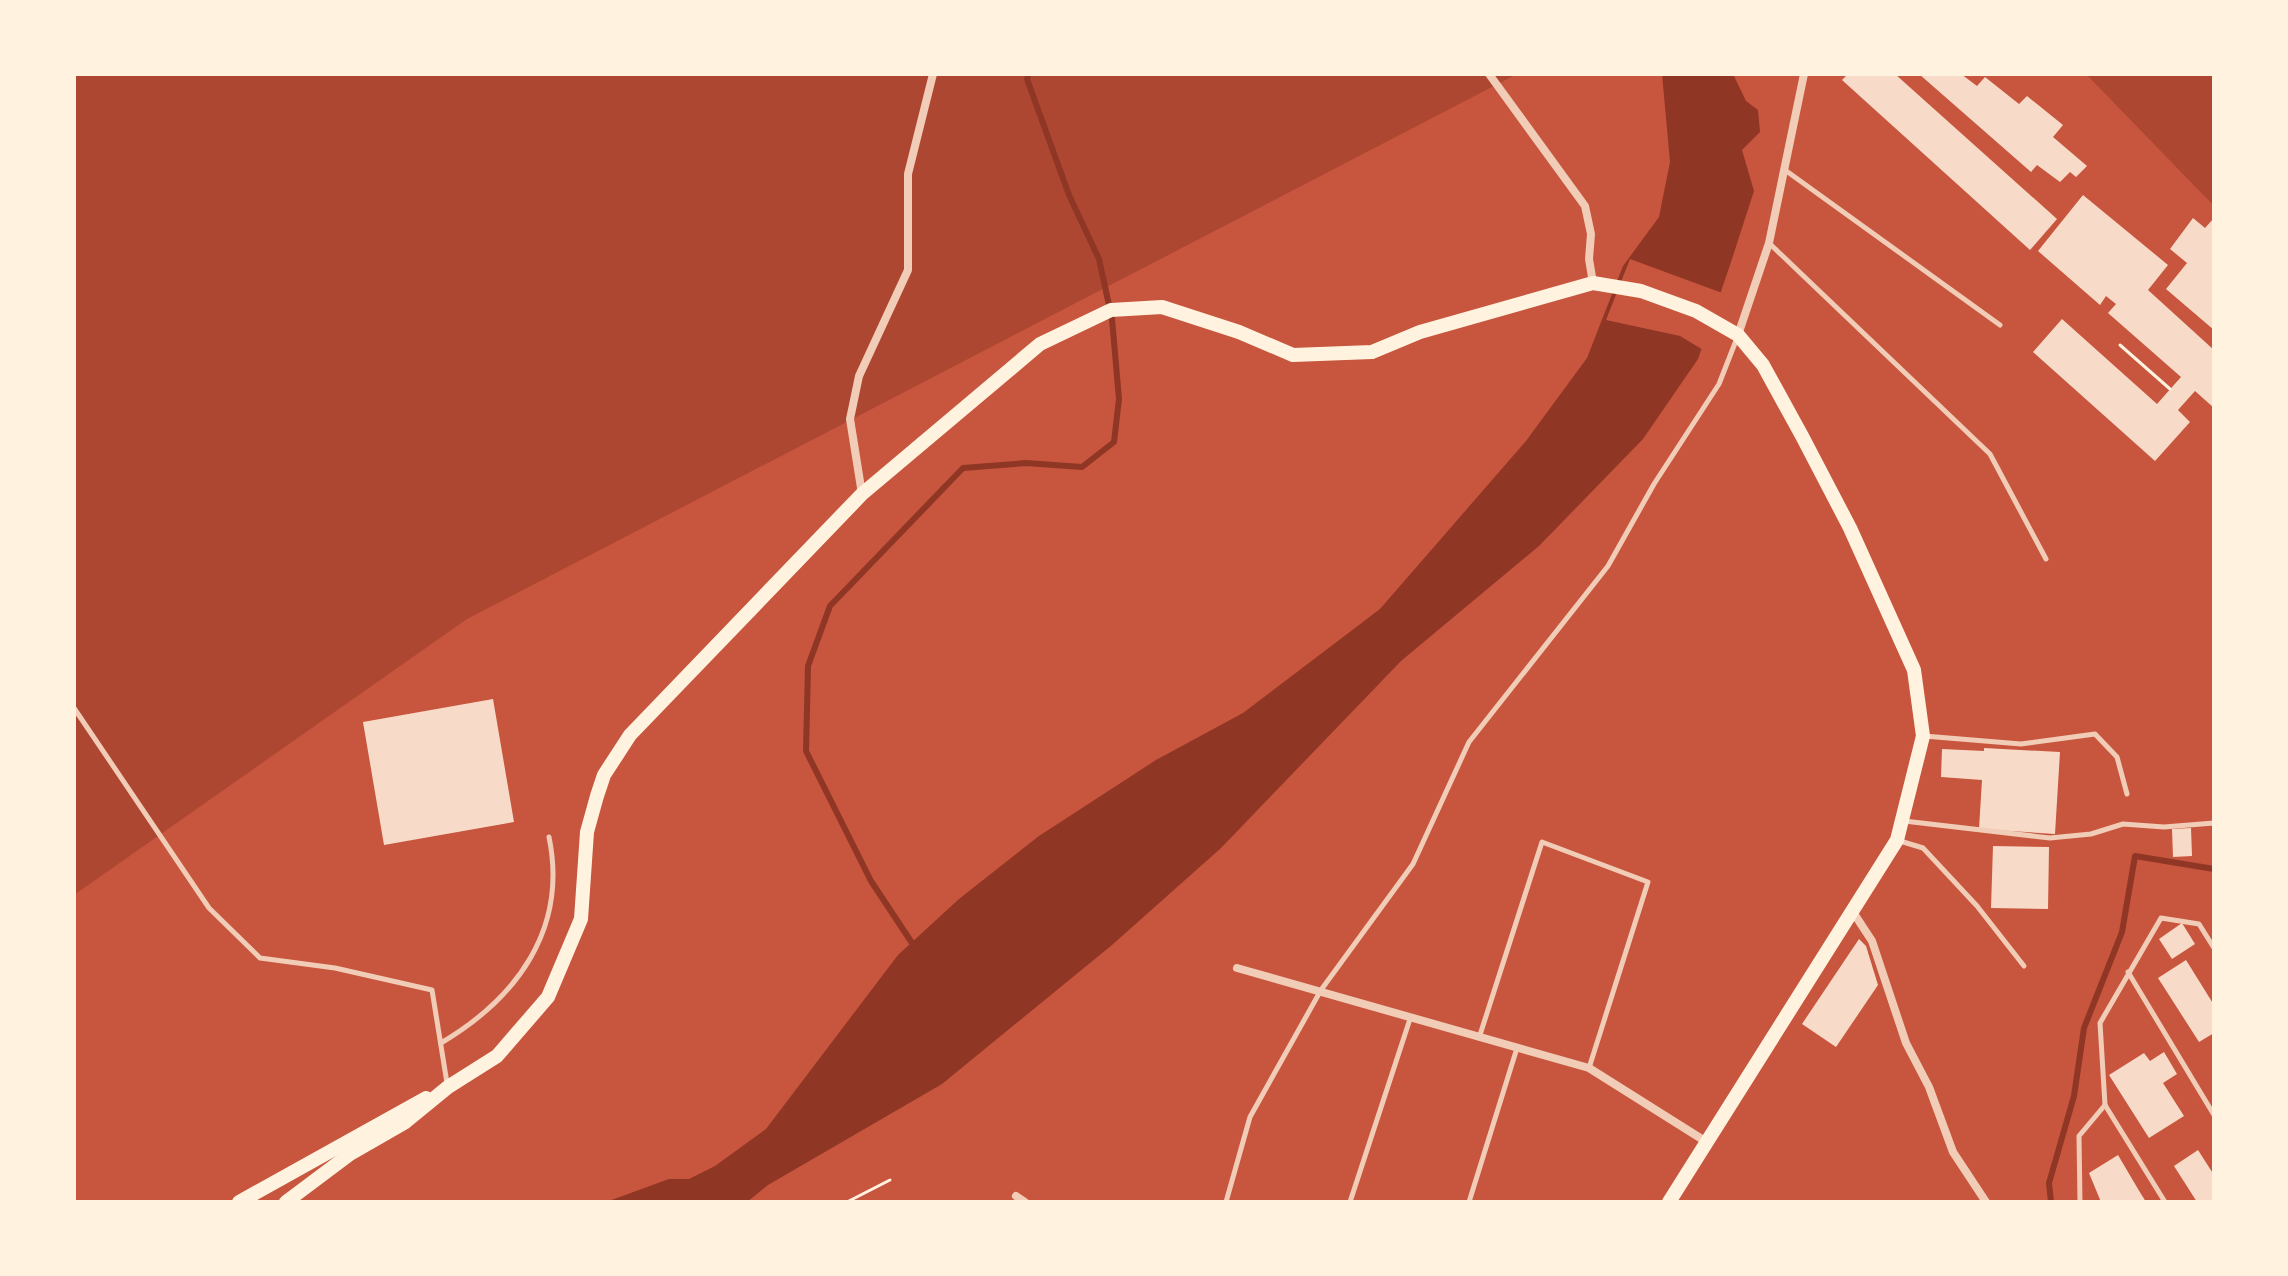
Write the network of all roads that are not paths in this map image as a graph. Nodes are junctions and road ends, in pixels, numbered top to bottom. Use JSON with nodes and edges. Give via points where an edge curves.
{"nodes":[{"id":1,"x":933,"y":74,"type":"edge"},
{"id":2,"x":1489,"y":74,"type":"edge"},
{"id":3,"x":1804,"y":74,"type":"edge"},
{"id":4,"x":1785,"y":170,"type":"junction"},
{"id":5,"x":1769,"y":243,"type":"junction"},
{"id":6,"x":1599,"y":284,"type":"junction"},
{"id":7,"x":2000,"y":325,"type":"dead end"},
{"id":8,"x":1732,"y":331,"type":"junction"},
{"id":9,"x":862,"y":494,"type":"junction"},
{"id":10,"x":2046,"y":559,"type":"dead end"},
{"id":11,"x":74,"y":708,"type":"edge"},
{"id":12,"x":1923,"y":736,"type":"junction"},
{"id":13,"x":2127,"y":794,"type":"dead end"},
{"id":14,"x":1903,"y":821,"type":"junction"},
{"id":15,"x":2214,"y":823,"type":"edge"},
{"id":16,"x":549,"y":837,"type":"dead end"},
{"id":17,"x":1897,"y":840,"type":"junction"},
{"id":18,"x":1853,"y":912,"type":"junction"},
{"id":19,"x":2214,"y":948,"type":"edge"},
{"id":20,"x":2024,"y":966,"type":"dead end"},
{"id":21,"x":1237,"y":968,"type":"dead end"},
{"id":22,"x":2127,"y":972,"type":"junction"},
{"id":23,"x":1321,"y":990,"type":"junction"},
{"id":24,"x":1410,"y":1019,"type":"junction"},
{"id":25,"x":1479,"y":1038,"type":"junction"},
{"id":26,"x":440,"y":1043,"type":"junction"},
{"id":27,"x":1517,"y":1048,"type":"junction"},
{"id":28,"x":1589,"y":1068,"type":"junction"},
{"id":29,"x":448,"y":1087,"type":"junction"},
{"id":30,"x":2105,"y":1105,"type":"junction"},
{"id":31,"x":2214,"y":1115,"type":"edge"},
{"id":32,"x":1705,"y":1141,"type":"junction"},
{"id":33,"x":1016,"y":1196,"type":"dead end"},
{"id":34,"x":239,"y":1202,"type":"edge"},
{"id":35,"x":286,"y":1202,"type":"edge"},
{"id":36,"x":1025,"y":1202,"type":"edge"},
{"id":37,"x":1226,"y":1202,"type":"edge"},
{"id":38,"x":1350,"y":1202,"type":"edge"},
{"id":39,"x":1469,"y":1202,"type":"edge"},
{"id":40,"x":1669,"y":1202,"type":"edge"},
{"id":41,"x":1986,"y":1202,"type":"edge"},
{"id":42,"x":2080,"y":1202,"type":"edge"},
{"id":43,"x":2165,"y":1202,"type":"edge"}],
"edges":[{"from":1,"to":9,"type":"street","via":[[908,174],[908,270],[859,376],[850,419]]},
{"from":2,"to":6,"type":"street","via":[[1585,206],[1589,259]]},
{"from":3,"to":4,"type":"street"},
{"from":4,"to":5,"type":"street"},
{"from":4,"to":7,"type":"lane"},
{"from":5,"to":8,"type":"street"},
{"from":5,"to":10,"type":"lane","via":[[1990,454]]},
{"from":6,"to":8,"type":"main road","via":[[1662,297]]},
{"from":6,"to":9,"type":"main road","via":[[1420,332],[1372,352],[1293,355],[1162,307],[1105,313],[1040,344]]},
{"from":8,"to":12,"type":"main road","via":[[1763,365],[1850,528],[1914,670]]},
{"from":8,"to":23,"type":"lane","via":[[1719,384],[1608,566],[1469,742],[1413,864]]},
{"from":9,"to":29,"type":"main road","via":[[616,755],[604,775],[587,832],[581,919],[548,997],[497,1056]]},
{"from":11,"to":26,"type":"lane","via":[[209,908],[260,958],[432,990]]},
{"from":12,"to":13,"type":"lane","via":[[2021,744],[2095,734],[2117,757]]},
{"from":12,"to":14,"type":"main road"},
{"from":14,"to":15,"type":"lane","via":[[2050,838],[2123,824]]},
{"from":14,"to":17,"type":"main road"},
{"from":16,"to":26,"type":"lane","via":[[552,888],[538,949],[493,1005]]},
{"from":17,"to":18,"type":"main road"},
{"from":17,"to":20,"type":"lane","via":[[1923,848]]},
{"from":18,"to":32,"type":"main road"},
{"from":18,"to":41,"type":"street","via":[[1872,941],[1906,1043],[1953,1152]]},
{"from":19,"to":22,"type":"lane","via":[[2199,924],[2161,918]]},
{"from":21,"to":23,"type":"street"},
{"from":22,"to":30,"type":"lane","via":[[2100,1023]]},
{"from":22,"to":31,"type":"lane"},
{"from":23,"to":24,"type":"street"},
{"from":23,"to":37,"type":"lane","via":[[1250,1117]]},
{"from":24,"to":25,"type":"street"},
{"from":24,"to":38,"type":"lane"},
{"from":25,"to":27,"type":"street"},
{"from":25,"to":28,"type":"lane","via":[[1542,842],[1648,882]]},
{"from":26,"to":29,"type":"lane"},
{"from":27,"to":28,"type":"street"},
{"from":27,"to":39,"type":"lane"},
{"from":28,"to":32,"type":"street"},
{"from":29,"to":34,"type":"main road"},
{"from":29,"to":35,"type":"main road"},
{"from":30,"to":42,"type":"lane","via":[[2079,1136]]},
{"from":30,"to":43,"type":"lane"},
{"from":32,"to":40,"type":"main road"},
{"from":33,"to":36,"type":"street"}]}
